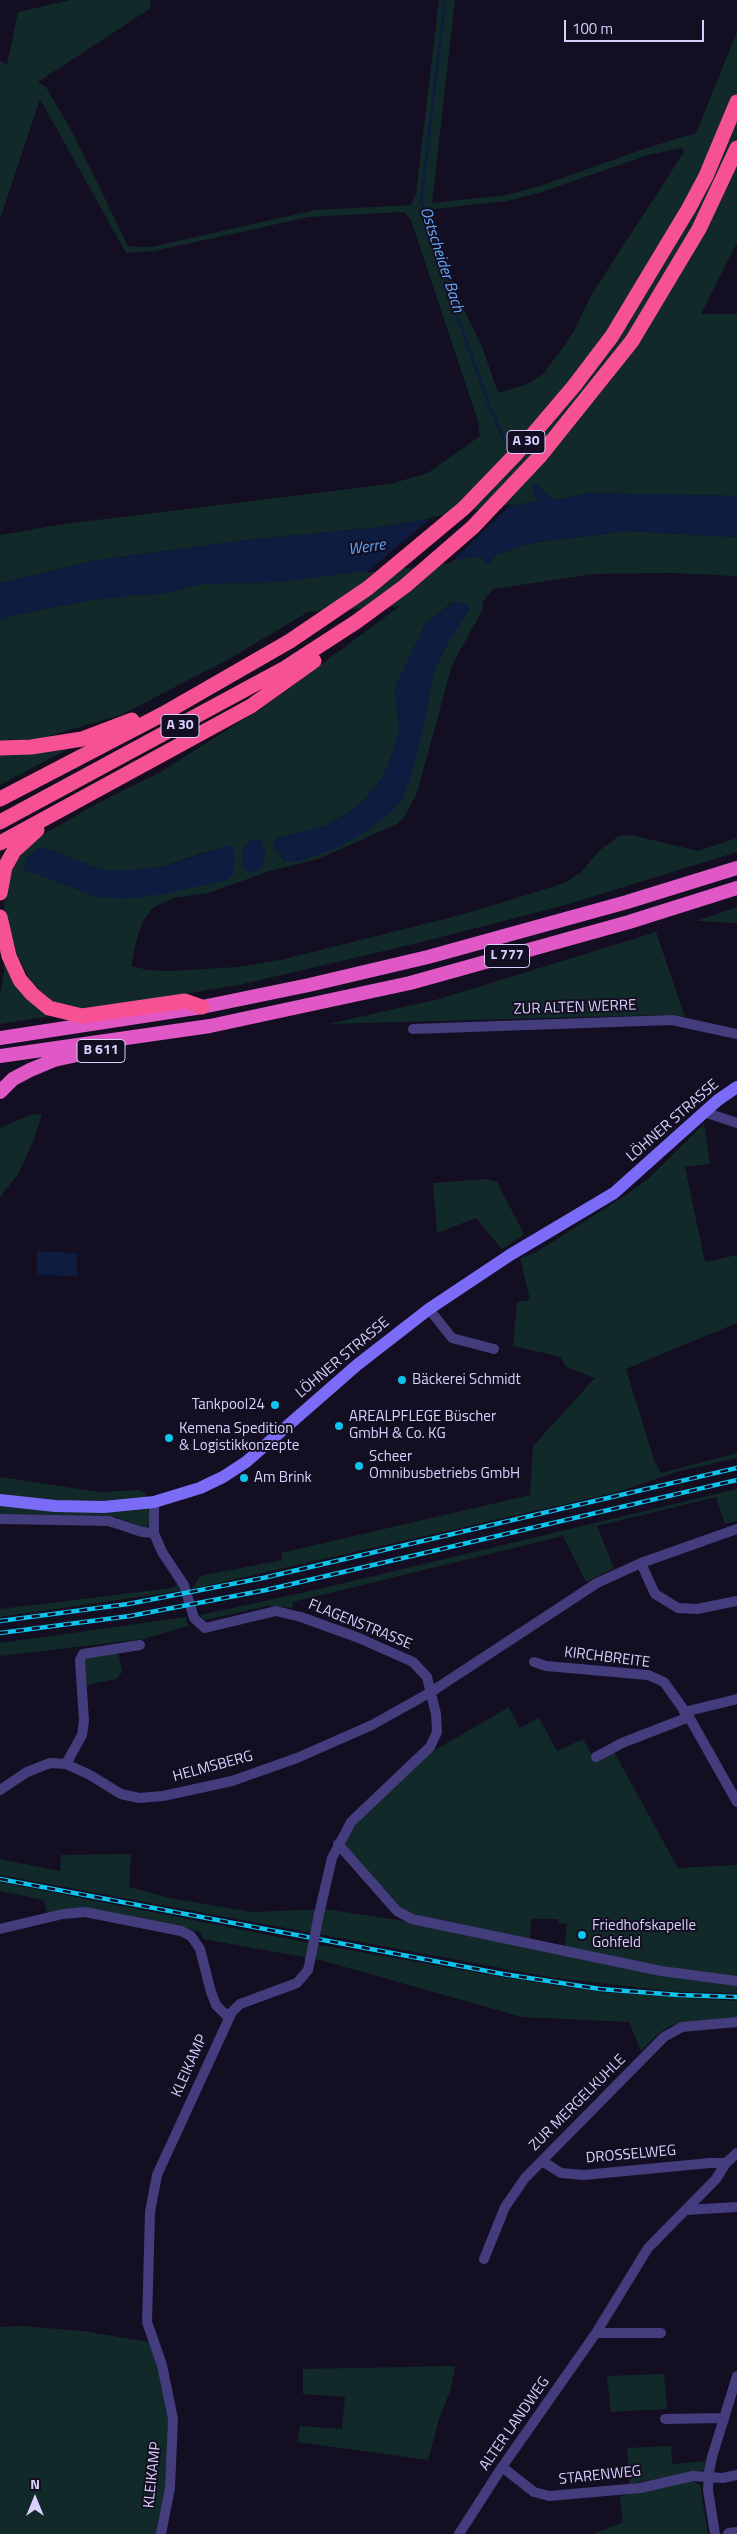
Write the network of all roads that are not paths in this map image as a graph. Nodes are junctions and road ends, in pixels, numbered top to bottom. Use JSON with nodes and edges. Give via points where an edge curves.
{"nodes":[{"id":1,"x":737,"y":102,"type":"edge"},
{"id":2,"x":737,"y":148,"type":"edge"},
{"id":3,"x":356,"y":622,"type":"junction"},
{"id":4,"x":238,"y":673,"type":"junction"},
{"id":5,"x":0,"y":748,"type":"edge"},
{"id":6,"x":100,"y":790,"type":"junction"},
{"id":7,"x":0,"y":799,"type":"edge"},
{"id":8,"x":0,"y":822,"type":"edge"},
{"id":9,"x":0,"y":843,"type":"edge"},
{"id":10,"x":737,"y":868,"type":"edge"},
{"id":11,"x":737,"y":888,"type":"edge"},
{"id":12,"x":0,"y":893,"type":"edge"},
{"id":13,"x":0,"y":917,"type":"edge"},
{"id":14,"x":202,"y":1007,"type":"junction"},
{"id":15,"x":210,"y":1026,"type":"junction"},
{"id":16,"x":412,"y":1028,"type":"dead end"},
{"id":17,"x":737,"y":1034,"type":"edge"},
{"id":18,"x":0,"y":1038,"type":"edge"},
{"id":19,"x":0,"y":1056,"type":"edge"},
{"id":20,"x":737,"y":1087,"type":"edge"},
{"id":21,"x":737,"y":1091,"type":"edge"},
{"id":22,"x":0,"y":1092,"type":"edge"},
{"id":23,"x":718,"y":1100,"type":"junction"},
{"id":24,"x":704,"y":1112,"type":"junction"},
{"id":25,"x":737,"y":1123,"type":"edge"},
{"id":26,"x":429,"y":1309,"type":"junction"},
{"id":27,"x":494,"y":1349,"type":"dead end"},
{"id":28,"x":0,"y":1500,"type":"edge"},
{"id":29,"x":154,"y":1502,"type":"junction"},
{"id":30,"x":0,"y":1519,"type":"edge"},
{"id":31,"x":737,"y":1529,"type":"edge"},
{"id":32,"x":154,"y":1533,"type":"junction"},
{"id":33,"x":641,"y":1563,"type":"junction"},
{"id":34,"x":737,"y":1601,"type":"edge"},
{"id":35,"x":140,"y":1645,"type":"dead end"},
{"id":36,"x":534,"y":1662,"type":"dead end"},
{"id":37,"x":431,"y":1692,"type":"junction"},
{"id":38,"x":737,"y":1699,"type":"edge"},
{"id":39,"x":686,"y":1714,"type":"junction"},
{"id":40,"x":596,"y":1757,"type":"dead end"},
{"id":41,"x":66,"y":1764,"type":"junction"},
{"id":42,"x":0,"y":1790,"type":"edge"},
{"id":43,"x":737,"y":1802,"type":"edge"},
{"id":44,"x":338,"y":1844,"type":"junction"},
{"id":45,"x":0,"y":1929,"type":"edge"},
{"id":46,"x":737,"y":1981,"type":"edge"},
{"id":47,"x":228,"y":2017,"type":"junction"},
{"id":48,"x":737,"y":2022,"type":"edge"},
{"id":49,"x":737,"y":2152,"type":"edge"},
{"id":50,"x":542,"y":2161,"type":"junction"},
{"id":51,"x":726,"y":2163,"type":"junction"},
{"id":52,"x":737,"y":2207,"type":"edge"},
{"id":53,"x":686,"y":2210,"type":"junction"},
{"id":54,"x":484,"y":2260,"type":"dead end"},
{"id":55,"x":596,"y":2333,"type":"junction"},
{"id":56,"x":661,"y":2333,"type":"dead end"},
{"id":57,"x":737,"y":2376,"type":"edge"},
{"id":58,"x":723,"y":2418,"type":"junction"},
{"id":59,"x":665,"y":2419,"type":"dead end"},
{"id":60,"x":502,"y":2467,"type":"junction"},
{"id":61,"x":737,"y":2475,"type":"edge"},
{"id":62,"x":709,"y":2477,"type":"junction"},
{"id":63,"x":737,"y":2533,"type":"edge"},
{"id":64,"x":160,"y":2534,"type":"edge"},
{"id":65,"x":459,"y":2534,"type":"edge"},
{"id":66,"x":716,"y":2534,"type":"edge"},
{"id":67,"x":729,"y":2534,"type":"edge"}],
"edges":[{"from":1,"to":4,"type":"highway","number":"A 30","via":[[694,200],[628,311],[574,386],[517,453],[464,508],[398,564],[323,619]]},
{"from":2,"to":3,"type":"highway","number":"A 30","via":[[699,229],[653,308],[585,402],[472,527],[420,573]]},
{"from":3,"to":6,"type":"highway","via":[[352,635],[251,706]]},
{"from":3,"to":8,"type":"highway","number":"A 30","via":[[285,668]]},
{"from":4,"to":5,"type":"highway","via":[[216,677],[121,726],[82,739]]},
{"from":4,"to":7,"type":"highway","number":"A 30"},
{"from":6,"to":9,"type":"highway"},
{"from":6,"to":12,"type":"highway","via":[[94,798],[32,833],[14,851],[5,867]]},
{"from":10,"to":14,"type":"highway","number":"L 777","via":[[428,957]]},
{"from":11,"to":15,"type":"highway","number":"L 777","via":[[410,983]]},
{"from":13,"to":14,"type":"highway","via":[[9,956],[20,980],[49,1008],[82,1016],[185,1001]]},
{"from":14,"to":18,"type":"highway","number":"L 777"},
{"from":15,"to":19,"type":"highway","number":"L 777"},
{"from":15,"to":22,"type":"highway","number":"B 611","via":[[182,1036],[54,1060],[13,1079]]},
{"from":16,"to":17,"type":"street","name":"ZUR ALTEN WERRE","via":[[672,1020]]},
{"from":20,"to":23,"type":"main road","name":"LÖHNER STRASSE"},
{"from":21,"to":23,"type":"main road"},
{"from":23,"to":24,"type":"main road","name":"LÖHNER STRASSE"},
{"from":24,"to":25,"type":"street"},
{"from":24,"to":26,"type":"main road","name":"LÖHNER STRASSE","via":[[614,1193],[510,1255]]},
{"from":26,"to":27,"type":"street","via":[[447,1335]]},
{"from":26,"to":29,"type":"main road","name":"LÖHNER STRASSE","via":[[357,1365],[246,1462],[200,1488]]},
{"from":28,"to":29,"type":"main road","name":"LÖHNER STRASSE","via":[[104,1507]]},
{"from":29,"to":32,"type":"street","name":"FLAGENSTRASSE"},
{"from":30,"to":32,"type":"street","via":[[110,1521]]},
{"from":31,"to":33,"type":"street"},
{"from":32,"to":37,"type":"street","name":"FLAGENSTRASSE","via":[[162,1552],[184,1584],[194,1618],[205,1628],[276,1611],[301,1617],[413,1662],[427,1677]]},
{"from":33,"to":34,"type":"street","via":[[655,1594],[678,1608],[696,1609]]},
{"from":33,"to":37,"type":"street","via":[[597,1583]]},
{"from":35,"to":41,"type":"street","via":[[83,1654],[80,1660],[83,1728]]},
{"from":36,"to":39,"type":"street","name":"KIRCHBREITE","via":[[546,1666],[648,1675],[664,1682]]},
{"from":37,"to":41,"type":"street","name":"HELMSBERG","via":[[372,1725],[297,1758],[232,1781],[163,1796],[139,1798],[121,1794]]},
{"from":37,"to":44,"type":"street","name":"KLEIKAMP","via":[[437,1732],[430,1747],[351,1822]]},
{"from":38,"to":39,"type":"street"},
{"from":39,"to":40,"type":"street"},
{"from":39,"to":43,"type":"street","name":"KIRCHBREITE"},
{"from":41,"to":42,"type":"street","name":"HELMSBERG","via":[[50,1763],[27,1772]]},
{"from":44,"to":46,"type":"street","via":[[397,1911],[412,1920],[661,1971]]},
{"from":44,"to":47,"type":"street","name":"KLEIKAMP","bridge":true,"via":[[332,1858],[308,1970],[297,1983],[240,2004]]},
{"from":45,"to":47,"type":"street","via":[[85,1912],[181,1931],[191,1936],[200,1949],[216,2005]]},
{"from":47,"to":64,"type":"street","name":"KLEIKAMP","via":[[157,2175],[150,2212],[147,2322],[162,2365],[173,2419],[170,2488]]},
{"from":48,"to":50,"type":"street","name":"ZUR MERGELKUHLE","via":[[682,2027],[664,2038]]},
{"from":49,"to":51,"type":"street","name":"ALTER LANDWEG"},
{"from":50,"to":51,"type":"street","name":"DROSSELWEG","via":[[560,2173],[584,2174]]},
{"from":50,"to":54,"type":"street","name":"ZUR MERGELKUHLE","via":[[525,2178],[505,2207]]},
{"from":51,"to":53,"type":"street","name":"ALTER LANDWEG","via":[[716,2179]]},
{"from":52,"to":53,"type":"street"},
{"from":53,"to":55,"type":"street","name":"ALTER LANDWEG","via":[[648,2248]]},
{"from":55,"to":56,"type":"street"},
{"from":55,"to":60,"type":"street","name":"ALTER LANDWEG"},
{"from":57,"to":58,"type":"street"},
{"from":58,"to":59,"type":"street"},
{"from":58,"to":62,"type":"street"},
{"from":60,"to":62,"type":"street","name":"STARENWEG","via":[[534,2492],[549,2496],[640,2488],[694,2476]]},
{"from":60,"to":65,"type":"street","name":"ALTER LANDWEG"},
{"from":61,"to":62,"type":"street","name":"STARENWEG"},
{"from":62,"to":66,"type":"street","via":[[708,2490]]},
{"from":63,"to":67,"type":"street"}]}
